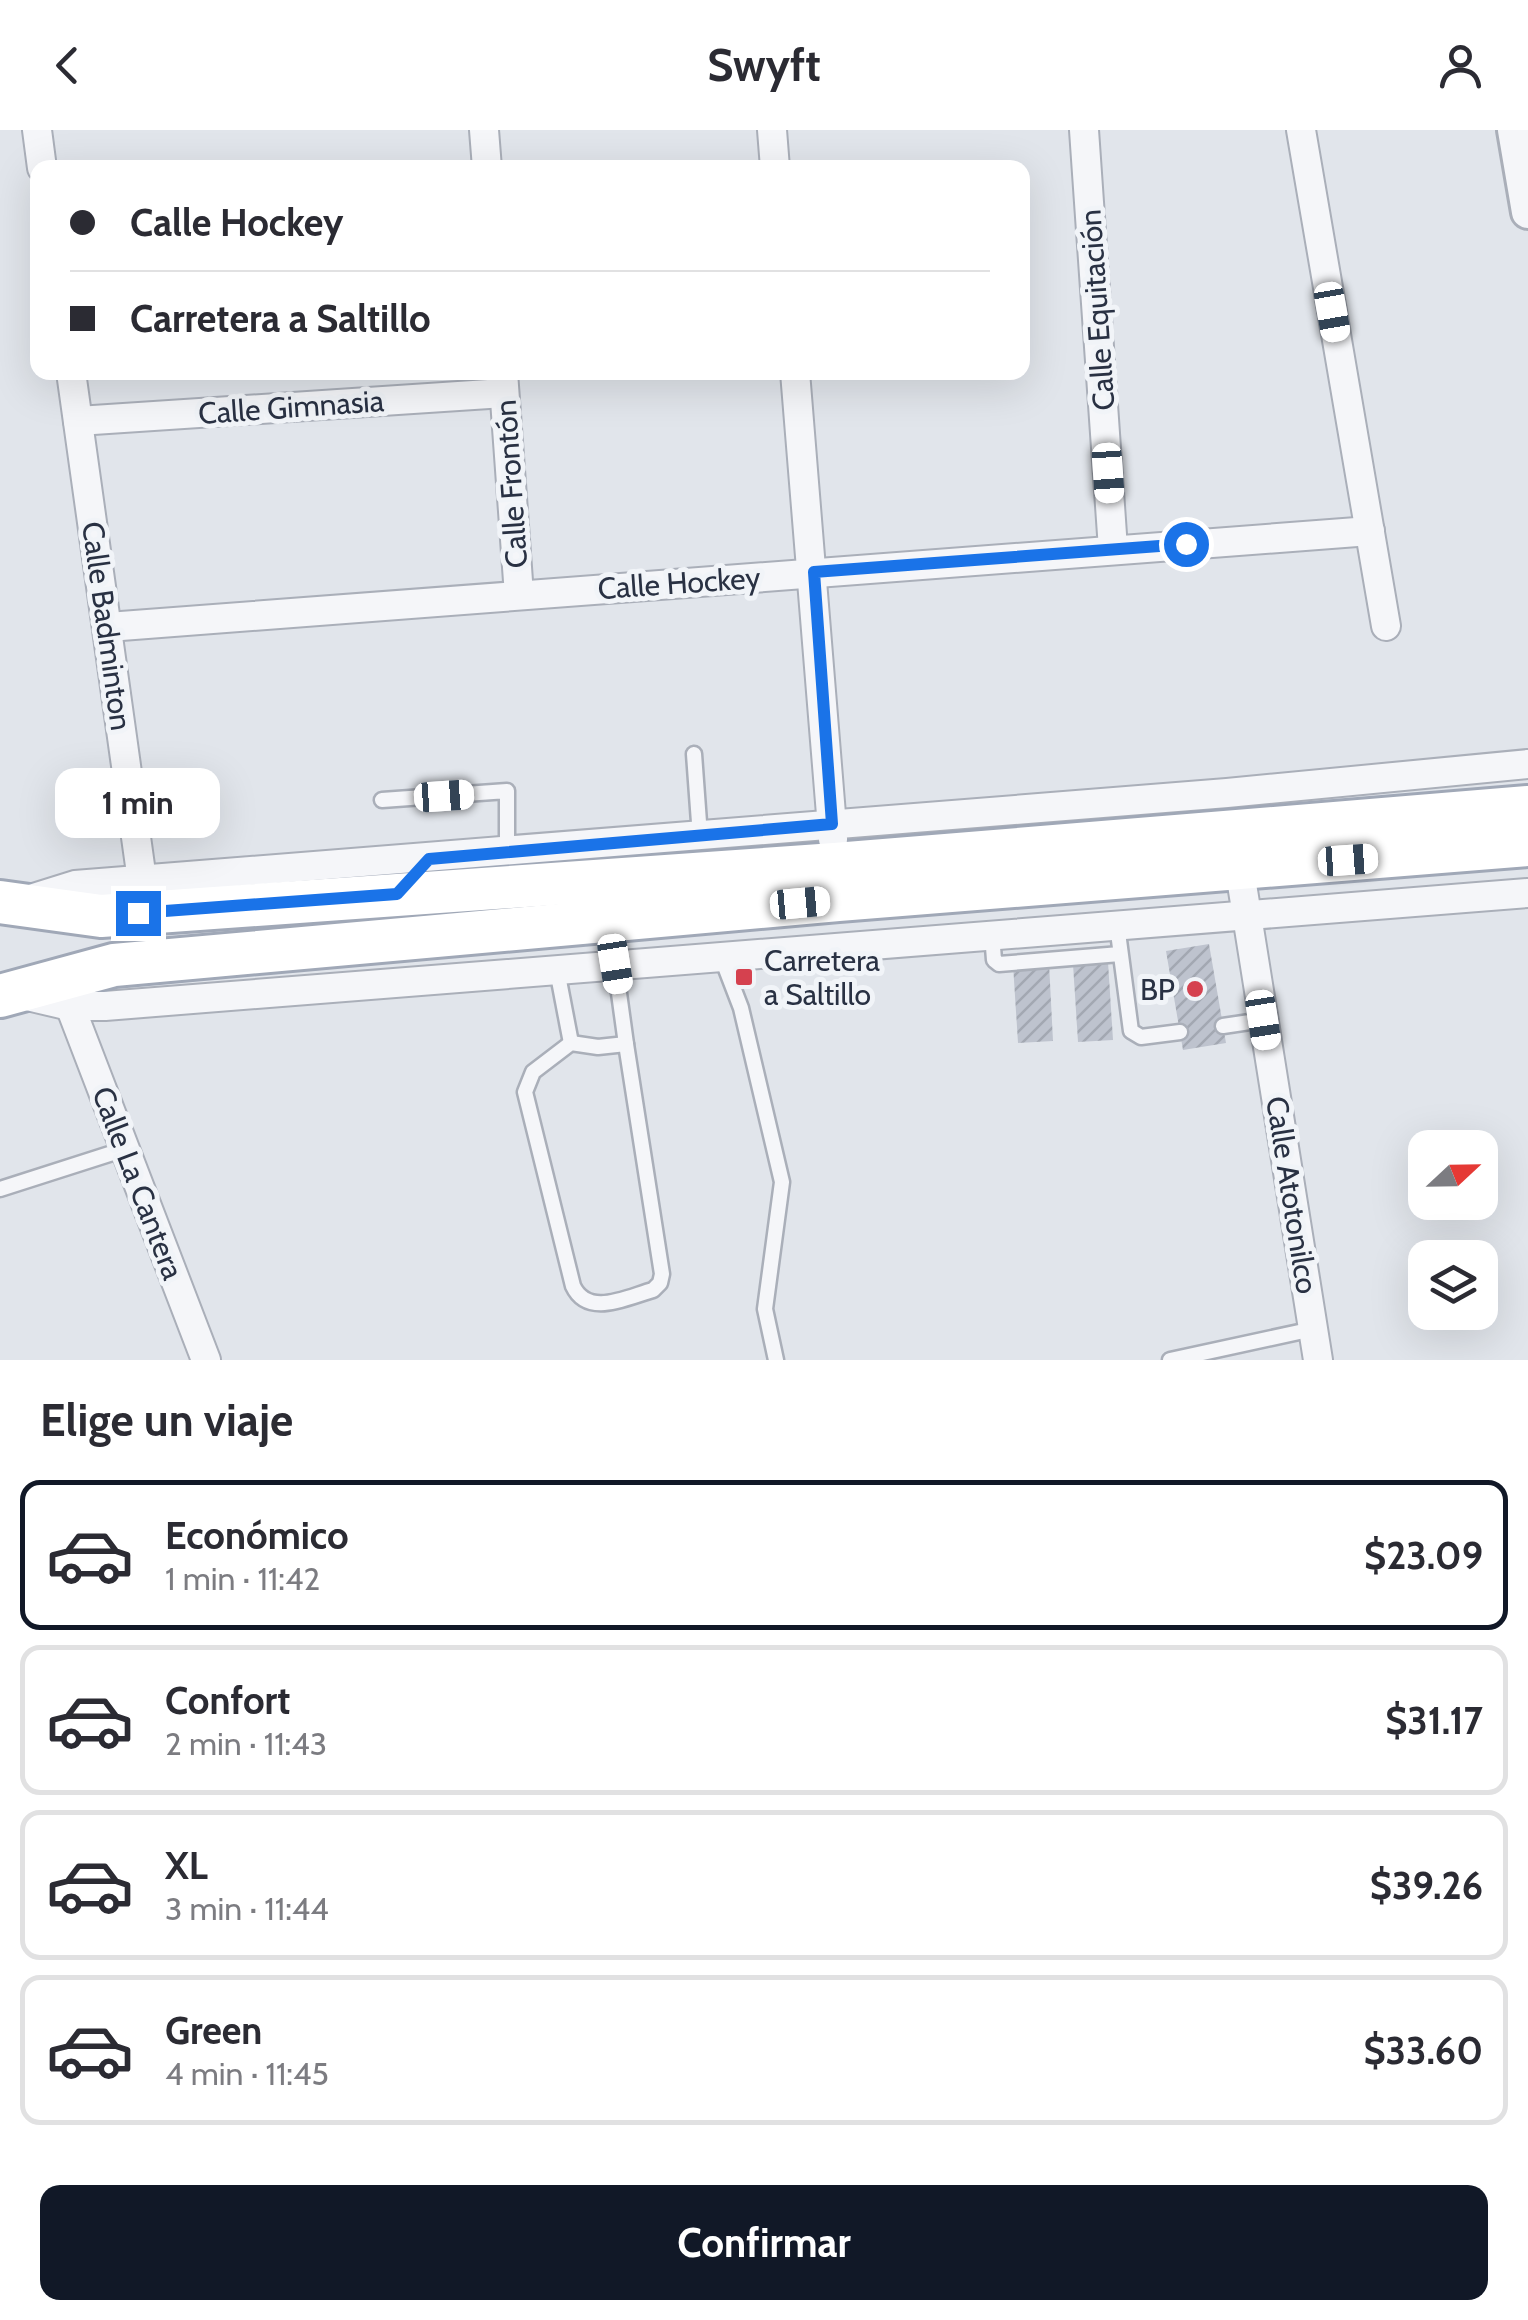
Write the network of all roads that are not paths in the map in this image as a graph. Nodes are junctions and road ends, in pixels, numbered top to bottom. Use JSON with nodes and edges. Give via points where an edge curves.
{"nodes":[{"id":1,"x":37,"y":130,"type":"edge"},
{"id":2,"x":484,"y":130,"type":"edge"},
{"id":3,"x":772,"y":130,"type":"edge"},
{"id":4,"x":1084,"y":130,"type":"edge"},
{"id":5,"x":1301,"y":130,"type":"edge"},
{"id":6,"x":1514,"y":130,"type":"edge"},
{"id":7,"x":41,"y":160,"type":"edge"},
{"id":8,"x":486,"y":160,"type":"edge"},
{"id":9,"x":774,"y":160,"type":"edge"},
{"id":10,"x":1528,"y":212,"type":"edge"},
{"id":11,"x":72,"y":380,"type":"edge"},
{"id":12,"x":796,"y":380,"type":"edge"},
{"id":13,"x":503,"y":383,"type":"edge"},
{"id":14,"x":78,"y":421,"type":"junction"},
{"id":15,"x":1370,"y":531,"type":"junction"},
{"id":16,"x":1113,"y":549,"type":"junction"},
{"id":17,"x":814,"y":572,"type":"junction"},
{"id":18,"x":519,"y":595,"type":"junction"},
{"id":19,"x":1386,"y":626,"type":"dead end"},
{"id":20,"x":108,"y":627,"type":"junction"},
{"id":21,"x":694,"y":754,"type":"dead end"},
{"id":22,"x":1528,"y":764,"type":"edge"},
{"id":23,"x":382,"y":800,"type":"dead end"},
{"id":24,"x":1528,"y":807,"type":"edge"},
{"id":25,"x":1233,"y":831,"type":"junction"},
{"id":26,"x":700,"y":836,"type":"junction"},
{"id":27,"x":1528,"y":845,"type":"edge"},
{"id":28,"x":507,"y":852,"type":"junction"},
{"id":29,"x":429,"y":859,"type":"junction"},
{"id":30,"x":835,"y":863,"type":"junction"},
{"id":31,"x":142,"y":880,"type":"junction"},
{"id":32,"x":1528,"y":893,"type":"edge"},
{"id":33,"x":397,"y":894,"type":"junction"},
{"id":34,"x":6,"y":904,"type":"edge"},
{"id":35,"x":1246,"y":916,"type":"junction"},
{"id":36,"x":1117,"y":925,"type":"junction"},
{"id":37,"x":992,"y":934,"type":"junction"},
{"id":38,"x":841,"y":945,"type":"junction"},
{"id":39,"x":1120,"y":954,"type":"junction"},
{"id":40,"x":721,"y":955,"type":"junction"},
{"id":41,"x":615,"y":964,"type":"junction"},
{"id":42,"x":557,"y":969,"type":"junction"},
{"id":43,"x":6,"y":994,"type":"edge"},
{"id":44,"x":70,"y":1006,"type":"junction"},
{"id":45,"x":1263,"y":1020,"type":"junction"},
{"id":46,"x":1223,"y":1026,"type":"dead end"},
{"id":47,"x":1180,"y":1032,"type":"dead end"},
{"id":48,"x":571,"y":1043,"type":"junction"},
{"id":49,"x":626,"y":1044,"type":"junction"},
{"id":50,"x":125,"y":1149,"type":"junction"},
{"id":51,"x":0,"y":1189,"type":"edge"},
{"id":52,"x":1313,"y":1329,"type":"junction"},
{"id":53,"x":206,"y":1360,"type":"edge"},
{"id":54,"x":776,"y":1360,"type":"edge"},
{"id":55,"x":1170,"y":1360,"type":"edge"},
{"id":56,"x":1318,"y":1360,"type":"edge"}],
"edges":[{"from":1,"to":7,"type":"street"},
{"from":2,"to":8,"type":"street"},
{"from":3,"to":9,"type":"street"},
{"from":4,"to":16,"type":"street","name":"Calle Equitación"},
{"from":5,"to":15,"type":"street"},
{"from":6,"to":10,"type":"street"},
{"from":11,"to":14,"type":"street","name":"Calle Badminton"},
{"from":12,"to":17,"type":"street"},
{"from":13,"to":14,"type":"street","name":"Calle Gimnasia"},
{"from":13,"to":18,"type":"street","name":"Calle Frontón"},
{"from":14,"to":20,"type":"street","name":"Calle Badminton"},
{"from":15,"to":16,"type":"street","name":"Calle Hockey"},
{"from":15,"to":19,"type":"street"},
{"from":16,"to":17,"type":"street","name":"Calle Hockey"},
{"from":17,"to":18,"type":"street","name":"Calle Hockey"},
{"from":17,"to":30,"type":"street"},
{"from":18,"to":20,"type":"street","name":"Calle Hockey"},
{"from":20,"to":31,"type":"street","name":"Calle Badminton"},
{"from":21,"to":26,"type":"lane"},
{"from":22,"to":25,"type":"street"},
{"from":23,"to":28,"type":"lane","via":[[507,791]]},
{"from":24,"to":25,"type":"main road"},
{"from":25,"to":27,"type":"main road"},
{"from":25,"to":30,"type":"main road"},
{"from":25,"to":30,"type":"street"},
{"from":25,"to":35,"type":"street","name":"Calle Atotonilco"},
{"from":26,"to":28,"type":"street"},
{"from":26,"to":30,"type":"street"},
{"from":28,"to":29,"type":"street"},
{"from":29,"to":31,"type":"street"},
{"from":29,"to":33,"type":"main road"},
{"from":30,"to":33,"type":"main road"},
{"from":30,"to":38,"type":"street"},
{"from":30,"to":43,"type":"main road","via":[[114,966]]},
{"from":31,"to":34,"type":"street","via":[[75,886]]},
{"from":32,"to":35,"type":"street"},
{"from":33,"to":34,"type":"main road","via":[[101,916]]},
{"from":35,"to":36,"type":"street"},
{"from":35,"to":45,"type":"street","name":"Calle Atotonilco"},
{"from":36,"to":37,"type":"street"},
{"from":36,"to":39,"type":"lane"},
{"from":37,"to":38,"type":"street"},
{"from":37,"to":39,"type":"lane","via":[[999,964]]},
{"from":38,"to":40,"type":"street"},
{"from":39,"to":47,"type":"lane","via":[[1130,1031],[1141,1037]]},
{"from":40,"to":41,"type":"street"},
{"from":40,"to":54,"type":"lane","via":[[741,1008],[782,1182],[765,1309]]},
{"from":41,"to":42,"type":"street"},
{"from":41,"to":49,"type":"lane"},
{"from":42,"to":44,"type":"street"},
{"from":42,"to":48,"type":"lane"},
{"from":43,"to":44,"type":"street"},
{"from":44,"to":50,"type":"street","name":"Calle La Cantera"},
{"from":45,"to":46,"type":"lane"},
{"from":45,"to":52,"type":"street","name":"Calle Atotonilco"},
{"from":48,"to":49,"type":"lane"},
{"from":48,"to":49,"type":"lane","via":[[533,1072],[525,1092],[573,1286],[578,1298],[593,1305],[654,1290],[662,1279]]},
{"from":50,"to":51,"type":"lane"},
{"from":50,"to":53,"type":"street","name":"Calle La Cantera"},
{"from":52,"to":55,"type":"lane"},
{"from":52,"to":56,"type":"street","name":"Calle Atotonilco"}]}
